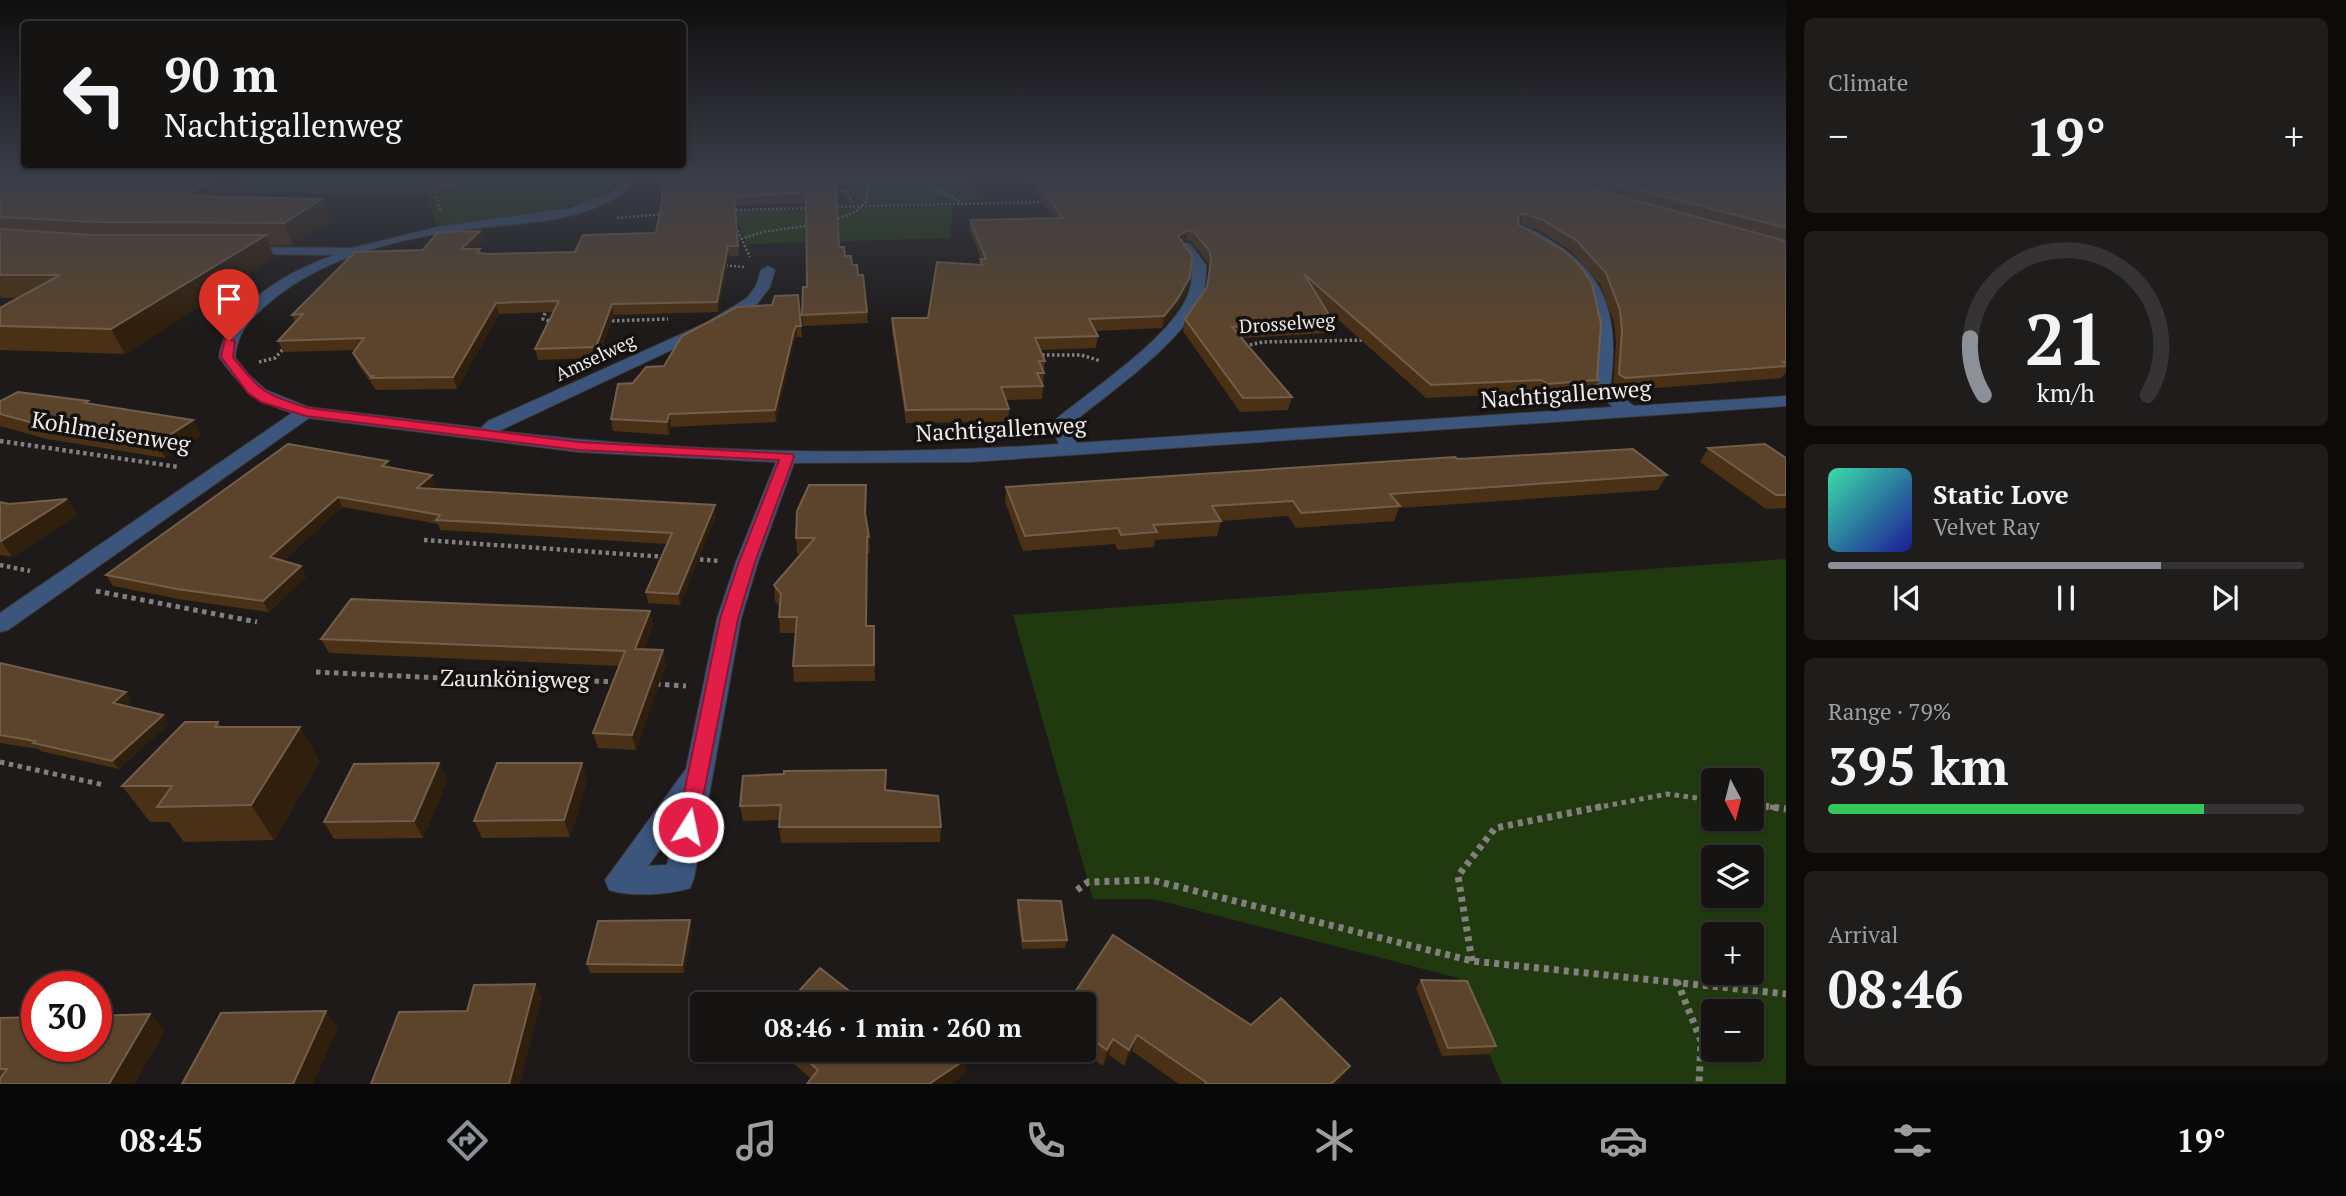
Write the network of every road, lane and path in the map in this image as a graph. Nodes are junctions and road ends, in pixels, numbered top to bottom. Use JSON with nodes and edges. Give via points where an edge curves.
{"nodes":[{"id":1,"x":460,"y":228,"type":"edge"},
{"id":2,"x":736,"y":228,"type":"edge"},
{"id":3,"x":796,"y":228,"type":"edge"},
{"id":4,"x":1520,"y":230,"type":"edge"},
{"id":5,"x":741,"y":239,"type":"junction"},
{"id":6,"x":1185,"y":247,"type":"edge"},
{"id":7,"x":224,"y":250,"type":"edge"},
{"id":8,"x":357,"y":252,"type":"junction"},
{"id":9,"x":713,"y":264,"type":"edge"},
{"id":10,"x":751,"y":268,"type":"junction"},
{"id":11,"x":768,"y":270,"type":"joint"},
{"id":12,"x":545,"y":313,"type":"edge"},
{"id":13,"x":672,"y":319,"type":"edge"},
{"id":14,"x":605,"y":321,"type":"edge"},
{"id":15,"x":565,"y":322,"type":"edge"},
{"id":16,"x":1374,"y":339,"type":"edge"},
{"id":17,"x":288,"y":344,"type":"edge"},
{"id":18,"x":1233,"y":347,"type":"edge"},
{"id":19,"x":1028,"y":355,"type":"edge"},
{"id":20,"x":234,"y":368,"type":"junction"},
{"id":21,"x":1127,"y":368,"type":"junction"},
{"id":22,"x":1786,"y":401,"type":"edge"},
{"id":23,"x":306,"y":412,"type":"junction"},
{"id":24,"x":1632,"y":413,"type":"junction"},
{"id":25,"x":484,"y":436,"type":"junction"},
{"id":26,"x":0,"y":440,"type":"edge"},
{"id":27,"x":1070,"y":449,"type":"junction"},
{"id":28,"x":787,"y":457,"type":"junction"},
{"id":29,"x":215,"y":473,"type":"junction"},
{"id":30,"x":424,"y":540,"type":"dead end"},
{"id":31,"x":747,"y":562,"type":"junction"},
{"id":32,"x":57,"y":583,"type":"junction"},
{"id":33,"x":257,"y":622,"type":"dead end"},
{"id":34,"x":0,"y":624,"type":"edge"},
{"id":35,"x":316,"y":672,"type":"dead end"},
{"id":36,"x":620,"y":682,"type":"edge"},
{"id":37,"x":647,"y":684,"type":"edge"},
{"id":38,"x":714,"y":687,"type":"junction"},
{"id":39,"x":0,"y":762,"type":"edge"},
{"id":40,"x":697,"y":776,"type":"dead end"},
{"id":41,"x":104,"y":785,"type":"dead end"},
{"id":42,"x":1701,"y":798,"type":"edge"},
{"id":43,"x":1764,"y":806,"type":"edge"},
{"id":44,"x":1786,"y":809,"type":"edge"},
{"id":45,"x":1077,"y":890,"type":"dead end"},
{"id":46,"x":1472,"y":961,"type":"junction"},
{"id":47,"x":1677,"y":981,"type":"junction"},
{"id":48,"x":1786,"y":994,"type":"edge"},
{"id":49,"x":1699,"y":1084,"type":"edge"}],
"edges":[{"from":1,"to":8,"type":"street"},
{"from":2,"to":5,"type":"path"},
{"from":3,"to":5,"type":"path"},
{"from":4,"to":24,"type":"street","via":[[1560,250],[1596,290],[1607,347],[1601,390]]},
{"from":5,"to":10,"type":"path"},
{"from":6,"to":21,"type":"street","via":[[1199,265],[1198,290],[1171,329]]},
{"from":7,"to":8,"type":"street"},
{"from":8,"to":20,"type":"street","via":[[301,276],[260,302],[230,337],[227,357]]},
{"from":9,"to":10,"type":"path"},
{"from":10,"to":11,"type":"path"},
{"from":11,"to":25,"type":"street","name":"Amselweg","via":[[752,301],[711,326],[494,425]]},
{"from":12,"to":15,"type":"path","name":"Amselweg","via":[[543,318],[551,322]]},
{"from":13,"to":14,"type":"path","name":"Amselweg"},
{"from":16,"to":18,"type":"path","name":"Drosselweg"},
{"from":17,"to":20,"type":"path","via":[[275,358]]},
{"from":19,"to":21,"type":"path","via":[[1081,355]]},
{"from":20,"to":23,"type":"street","name":"Nachtigallenweg","via":[[266,399]]},
{"from":21,"to":27,"type":"street","via":[[1060,425]]},
{"from":22,"to":24,"type":"street","name":"Nachtigallenweg"},
{"from":23,"to":25,"type":"street","name":"Nachtigallenweg"},
{"from":23,"to":29,"type":"street","name":"Kohlmeisenweg"},
{"from":24,"to":27,"type":"street","name":"Nachtigallenweg"},
{"from":25,"to":28,"type":"street","name":"Nachtigallenweg"},
{"from":26,"to":29,"type":"path","name":"Kohlmeisenweg"},
{"from":27,"to":28,"type":"street","name":"Nachtigallenweg","via":[[956,456]]},
{"from":28,"to":31,"type":"street"},
{"from":29,"to":32,"type":"street","name":"Kohlmeisenweg"},
{"from":30,"to":31,"type":"path"},
{"from":31,"to":38,"type":"street"},
{"from":32,"to":33,"type":"path"},
{"from":32,"to":34,"type":"street","name":"Kohlmeisenweg"},
{"from":35,"to":36,"type":"path","name":"Zaunkönigweg"},
{"from":37,"to":38,"type":"path"},
{"from":38,"to":40,"type":"street"},
{"from":39,"to":41,"type":"path"},
{"from":42,"to":46,"type":"path","via":[[1667,794],[1495,828],[1458,876]]},
{"from":43,"to":44,"type":"path"},
{"from":45,"to":46,"type":"path","via":[[1088,882],[1152,880]]},
{"from":46,"to":47,"type":"path"},
{"from":47,"to":48,"type":"path"},
{"from":47,"to":49,"type":"path","via":[[1701,1041]]}]}
